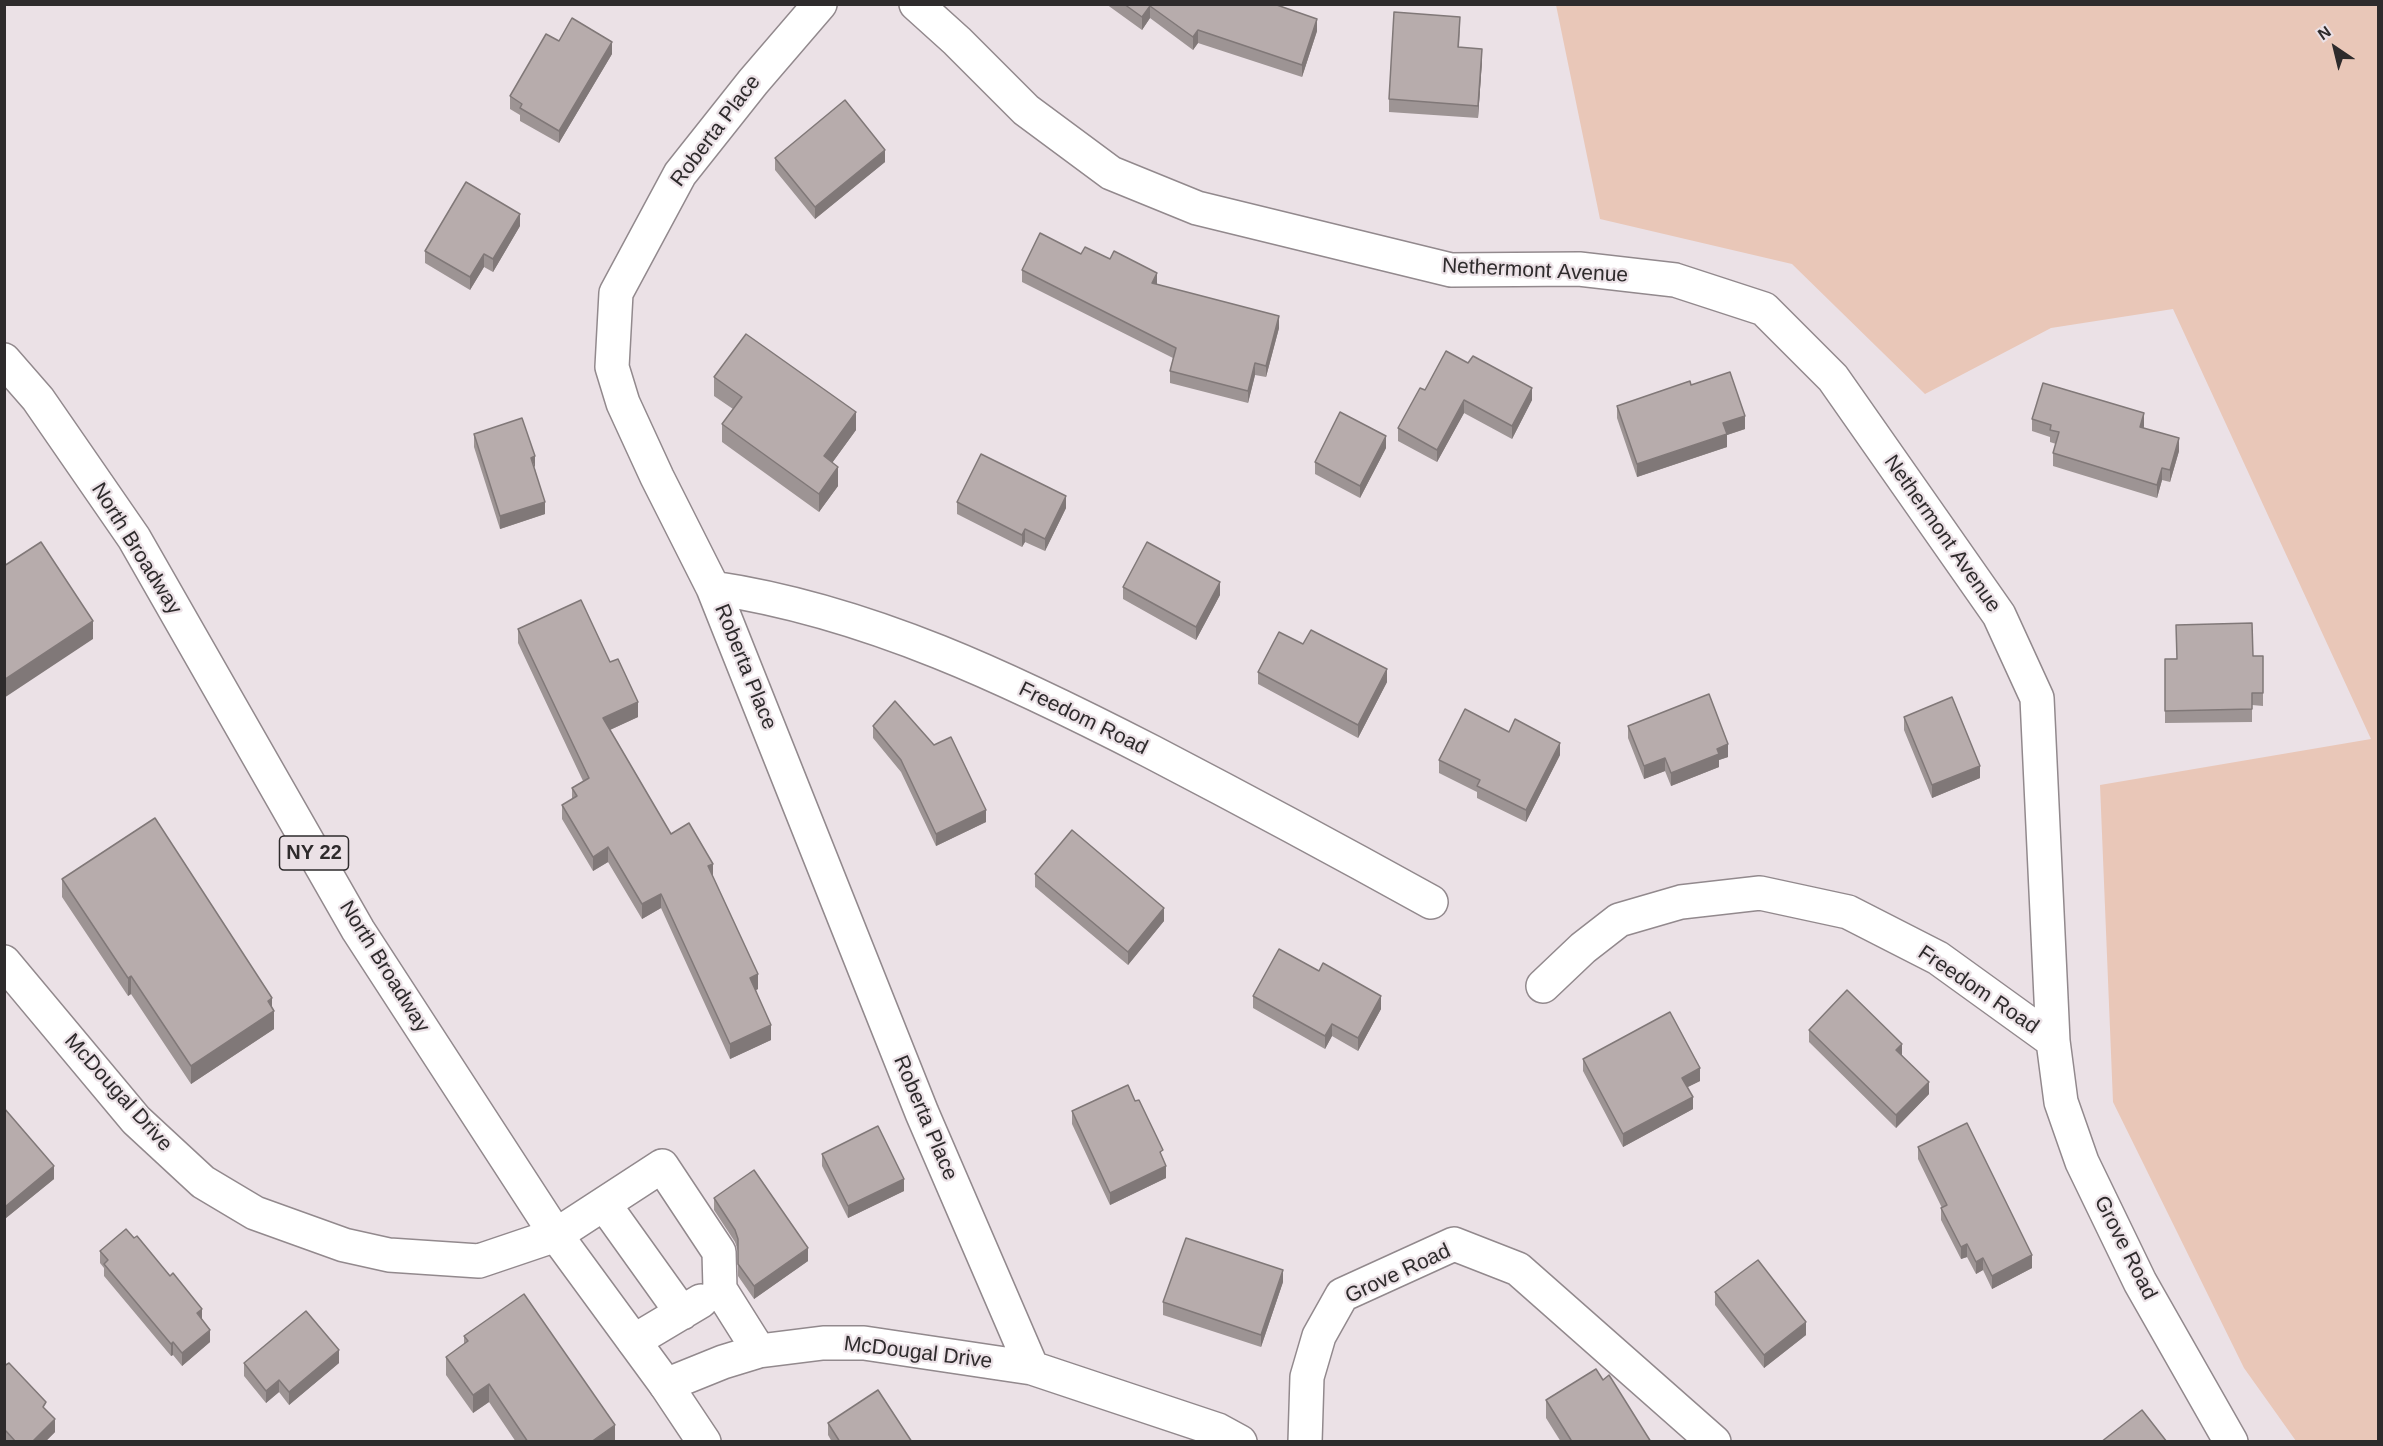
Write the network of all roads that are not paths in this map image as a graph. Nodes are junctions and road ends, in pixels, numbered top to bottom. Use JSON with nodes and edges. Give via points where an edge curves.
{"nodes":[{"id":1,"x":820,"y":4,"type":"edge"},
{"id":2,"x":916,"y":4,"type":"edge"},
{"id":3,"x":4,"y":360,"type":"edge"},
{"id":4,"x":713,"y":588,"type":"junction"},
{"id":5,"x":1431,"y":902,"type":"dead end"},
{"id":6,"x":4,"y":962,"type":"edge"},
{"id":7,"x":1543,"y":986,"type":"dead end"},
{"id":8,"x":2053,"y":1041,"type":"junction"},
{"id":9,"x":604,"y":1204,"type":"junction"},
{"id":10,"x":556,"y":1234,"type":"junction"},
{"id":11,"x":720,"y":1289,"type":"junction"},
{"id":12,"x":682,"y":1313,"type":"junction"},
{"id":13,"x":634,"y":1341,"type":"junction"},
{"id":14,"x":759,"y":1351,"type":"junction"},
{"id":15,"x":1032,"y":1368,"type":"junction"},
{"id":16,"x":666,"y":1385,"type":"junction"},
{"id":17,"x":704,"y":1442,"type":"edge"},
{"id":18,"x":1240,"y":1442,"type":"edge"},
{"id":19,"x":1305,"y":1442,"type":"edge"},
{"id":20,"x":1714,"y":1442,"type":"edge"},
{"id":21,"x":2231,"y":1442,"type":"edge"}],
"edges":[{"from":1,"to":4,"type":"street","name":"Roberta Place","via":[[680,174],[616,292],[612,367],[623,403]]},
{"from":2,"to":8,"type":"street","name":"Nethermont Avenue","via":[[1026,110],[1111,173],[1197,208],[1451,270],[1580,269],[1675,280],[1764,309],[1833,378],[1960,558],[1999,615],[2037,698]]},
{"from":3,"to":10,"type":"street","name":"North Broadway","number":"NY 22","via":[[38,399],[134,538],[358,930]]},
{"from":4,"to":5,"type":"street","name":"Freedom Road","via":[[766,596],[909,640],[1059,704]]},
{"from":4,"to":15,"type":"street","name":"Roberta Place","via":[[922,1113]]},
{"from":6,"to":10,"type":"street","name":"McDougal Drive","via":[[136,1120],[203,1182],[255,1213],[344,1245],[389,1255],[479,1261]]},
{"from":7,"to":8,"type":"street","name":"Freedom Road","via":[[1619,920],[1681,902],[1760,892],[1848,912],[1938,958]]},
{"from":8,"to":21,"type":"street","name":"Grove Road","via":[[2061,1102],[2082,1162],[2140,1282]]},
{"from":9,"to":10,"type":"street","name":"McDougal Drive"},
{"from":9,"to":11,"type":"street","name":"McDougal Drive","via":[[662,1166],[718,1252]]},
{"from":9,"to":12,"type":"street"},
{"from":10,"to":13,"type":"street","name":"North Broadway","number":"NY 22"},
{"from":11,"to":12,"type":"street"},
{"from":11,"to":14,"type":"street"},
{"from":12,"to":13,"type":"street"},
{"from":13,"to":16,"type":"street","name":"North Broadway","number":"NY 22"},
{"from":14,"to":15,"type":"street","name":"McDougal Drive","via":[[823,1343],[864,1343]]},
{"from":14,"to":16,"type":"street","name":"McDougal Drive"},
{"from":15,"to":18,"type":"street","name":"McDougal Drive","via":[[1218,1430]]},
{"from":16,"to":17,"type":"street","name":"North Broadway","number":"NY 22"},
{"from":19,"to":20,"type":"street","name":"Grove Road","via":[[1307,1377],[1319,1336],[1342,1295],[1454,1244],[1518,1269]]}]}
